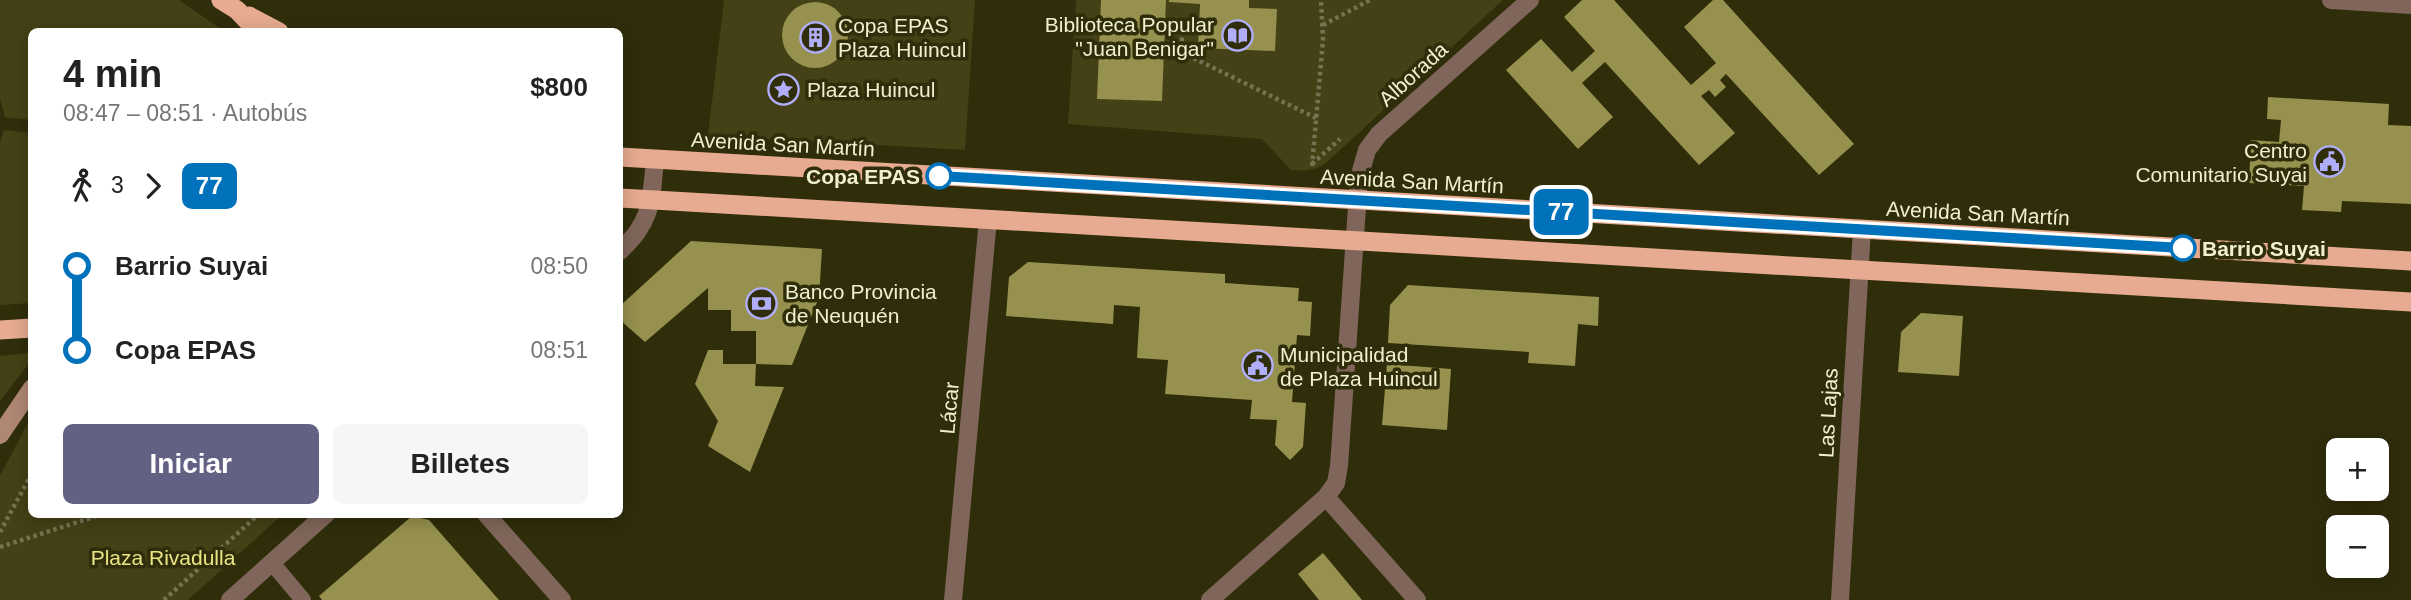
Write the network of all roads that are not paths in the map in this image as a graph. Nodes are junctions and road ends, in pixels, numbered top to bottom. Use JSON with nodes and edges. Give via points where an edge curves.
{"nodes":[{"id":1,"x":1530,"y":0,"type":"edge"},
{"id":2,"x":2331,"y":0,"type":"edge"},
{"id":3,"x":229,"y":5,"type":"edge"},
{"id":4,"x":2411,"y":5,"type":"edge"},
{"id":5,"x":254,"y":28,"type":"edge"},
{"id":6,"x":272,"y":28,"type":"edge"},
{"id":7,"x":623,"y":157,"type":"edge"},
{"id":8,"x":655,"y":160,"type":"junction"},
{"id":9,"x":623,"y":198,"type":"edge"},
{"id":10,"x":652,"y":200,"type":"junction"},
{"id":11,"x":1357,"y":200,"type":"junction"},
{"id":12,"x":988,"y":219,"type":"junction"},
{"id":13,"x":1862,"y":229,"type":"junction"},
{"id":14,"x":1354,"y":240,"type":"junction"},
{"id":15,"x":623,"y":248,"type":"edge"},
{"id":16,"x":2411,"y":261,"type":"edge"},
{"id":17,"x":1860,"y":270,"type":"junction"},
{"id":18,"x":2411,"y":302,"type":"edge"},
{"id":19,"x":28,"y":328,"type":"edge"},
{"id":20,"x":0,"y":330,"type":"edge"},
{"id":21,"x":28,"y":394,"type":"edge"},
{"id":22,"x":0,"y":435,"type":"edge"},
{"id":23,"x":1326,"y":497,"type":"junction"},
{"id":24,"x":322,"y":518,"type":"edge"},
{"id":25,"x":490,"y":518,"type":"edge"},
{"id":26,"x":272,"y":563,"type":"junction"},
{"id":27,"x":230,"y":600,"type":"edge"},
{"id":28,"x":303,"y":600,"type":"edge"},
{"id":29,"x":562,"y":600,"type":"edge"},
{"id":30,"x":953,"y":600,"type":"edge"},
{"id":31,"x":1210,"y":600,"type":"edge"},
{"id":32,"x":1418,"y":600,"type":"edge"},
{"id":33,"x":1840,"y":600,"type":"edge"}],
"edges":[{"from":1,"to":11,"type":"street","name":"Alborada","via":[[1379,134],[1360,168]]},
{"from":2,"to":4,"type":"street"},
{"from":3,"to":5,"type":"highway"},
{"from":3,"to":6,"type":"highway"},
{"from":7,"to":8,"type":"highway","name":"Avenida San Martín"},
{"from":8,"to":10,"type":"street"},
{"from":8,"to":11,"type":"highway","name":"Avenida San Martín"},
{"from":9,"to":10,"type":"highway"},
{"from":10,"to":12,"type":"highway"},
{"from":10,"to":15,"type":"street","via":[[643,225]]},
{"from":11,"to":13,"type":"highway","name":"Avenida San Martín"},
{"from":11,"to":14,"type":"street","name":"Alborada"},
{"from":12,"to":14,"type":"highway"},
{"from":12,"to":30,"type":"street","name":"Lácar"},
{"from":13,"to":16,"type":"highway","name":"Avenida San Martín"},
{"from":13,"to":17,"type":"street","name":"Las Lajas"},
{"from":14,"to":17,"type":"highway"},
{"from":14,"to":23,"type":"street","name":"Alborada","via":[[1339,466],[1336,483]]},
{"from":17,"to":18,"type":"highway"},
{"from":17,"to":33,"type":"street","name":"Las Lajas"},
{"from":19,"to":20,"type":"highway"},
{"from":21,"to":22,"type":"main road"},
{"from":23,"to":31,"type":"street"},
{"from":23,"to":32,"type":"street"},
{"from":24,"to":26,"type":"street"},
{"from":25,"to":29,"type":"street"},
{"from":26,"to":27,"type":"street"},
{"from":26,"to":28,"type":"lane"}]}
